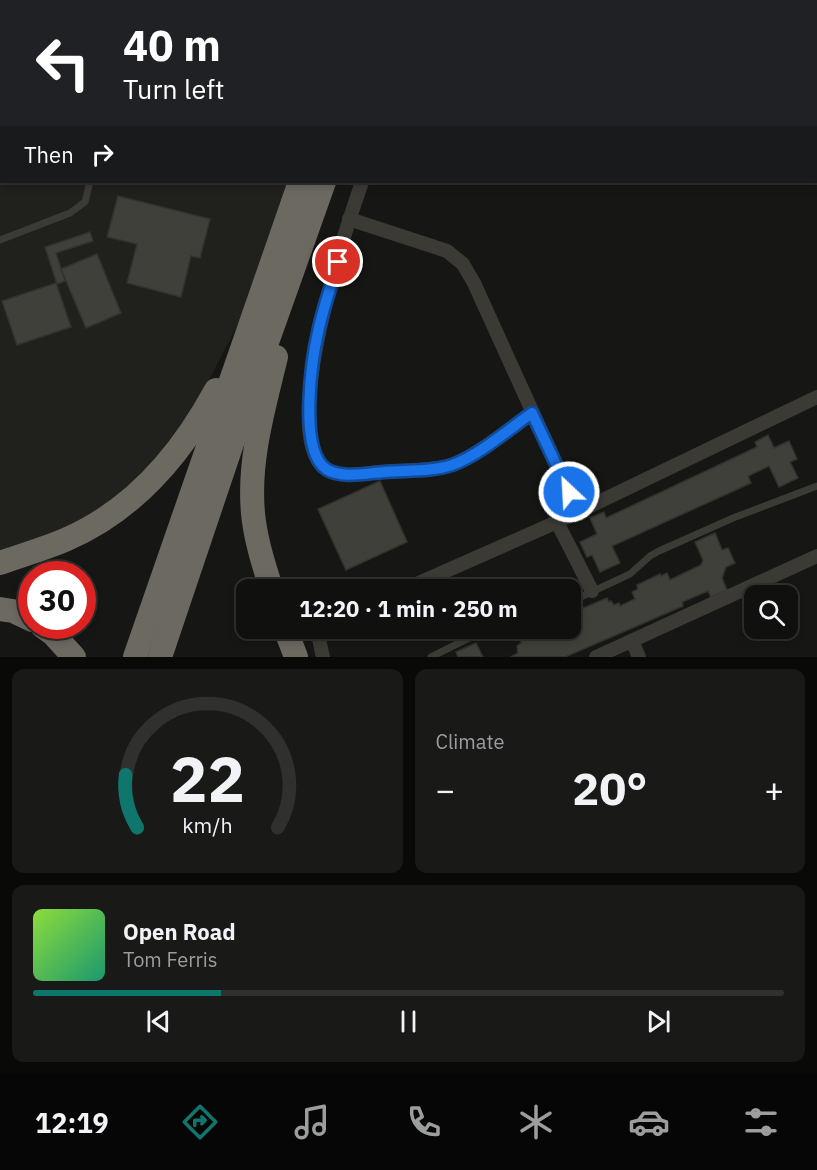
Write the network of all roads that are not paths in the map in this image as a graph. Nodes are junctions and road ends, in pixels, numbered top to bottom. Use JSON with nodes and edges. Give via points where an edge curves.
{"nodes":[{"id":1,"x":90,"y":183,"type":"edge"},
{"id":2,"x":300,"y":183,"type":"edge"},
{"id":3,"x":324,"y":183,"type":"edge"},
{"id":4,"x":362,"y":183,"type":"edge"},
{"id":5,"x":350,"y":219,"type":"junction"},
{"id":6,"x":309,"y":224,"type":"junction"},
{"id":7,"x":0,"y":240,"type":"edge"},
{"id":8,"x":251,"y":328,"type":"junction"},
{"id":9,"x":816,"y":400,"type":"edge"},
{"id":10,"x":532,"y":413,"type":"junction"},
{"id":11,"x":817,"y":486,"type":"edge"},
{"id":12,"x":578,"y":512,"type":"junction"},
{"id":13,"x":557,"y":522,"type":"junction"},
{"id":14,"x":817,"y":556,"type":"edge"},
{"id":15,"x":0,"y":562,"type":"edge"},
{"id":16,"x":269,"y":579,"type":"edge"},
{"id":17,"x":428,"y":579,"type":"edge"},
{"id":18,"x":592,"y":591,"type":"junction"},
{"id":19,"x":581,"y":596,"type":"edge"},
{"id":20,"x":0,"y":609,"type":"edge"},
{"id":21,"x":18,"y":613,"type":"edge"},
{"id":22,"x":58,"y":639,"type":"edge"},
{"id":23,"x":289,"y":639,"type":"edge"},
{"id":24,"x":319,"y":639,"type":"edge"},
{"id":25,"x":467,"y":639,"type":"edge"},
{"id":26,"x":632,"y":640,"type":"junction"},
{"id":27,"x":74,"y":657,"type":"edge"},
{"id":28,"x":135,"y":657,"type":"edge"},
{"id":29,"x":160,"y":657,"type":"edge"},
{"id":30,"x":296,"y":657,"type":"edge"},
{"id":31,"x":323,"y":657,"type":"edge"},
{"id":32,"x":431,"y":657,"type":"edge"},
{"id":33,"x":596,"y":657,"type":"edge"},
{"id":34,"x":639,"y":657,"type":"edge"}],
"edges":[{"from":1,"to":7,"type":"lane","via":[[85,202],[70,213]]},
{"from":2,"to":8,"type":"highway"},
{"from":3,"to":6,"type":"highway"},
{"from":4,"to":5,"type":"street"},
{"from":5,"to":10,"type":"street","via":[[447,251],[463,264]]},
{"from":5,"to":10,"type":"street","via":[[311,371],[310,426],[315,453],[324,468],[351,474],[450,465],[471,456]]},
{"from":6,"to":16,"type":"highway","via":[[265,402],[252,481],[253,514]]},
{"from":6,"to":29,"type":"highway"},
{"from":8,"to":15,"type":"highway","via":[[185,442],[144,488],[67,539]]},
{"from":8,"to":28,"type":"highway"},
{"from":9,"to":12,"type":"street"},
{"from":10,"to":12,"type":"street"},
{"from":11,"to":18,"type":"lane","via":[[658,551],[634,571]]},
{"from":12,"to":13,"type":"street"},
{"from":13,"to":17,"type":"street"},
{"from":13,"to":18,"type":"street"},
{"from":14,"to":26,"type":"street"},
{"from":18,"to":19,"type":"lane"},
{"from":20,"to":21,"type":"highway"},
{"from":22,"to":27,"type":"highway"},
{"from":23,"to":30,"type":"highway"},
{"from":24,"to":31,"type":"street"},
{"from":25,"to":32,"type":"lane"},
{"from":26,"to":33,"type":"street"},
{"from":26,"to":34,"type":"street"}]}
